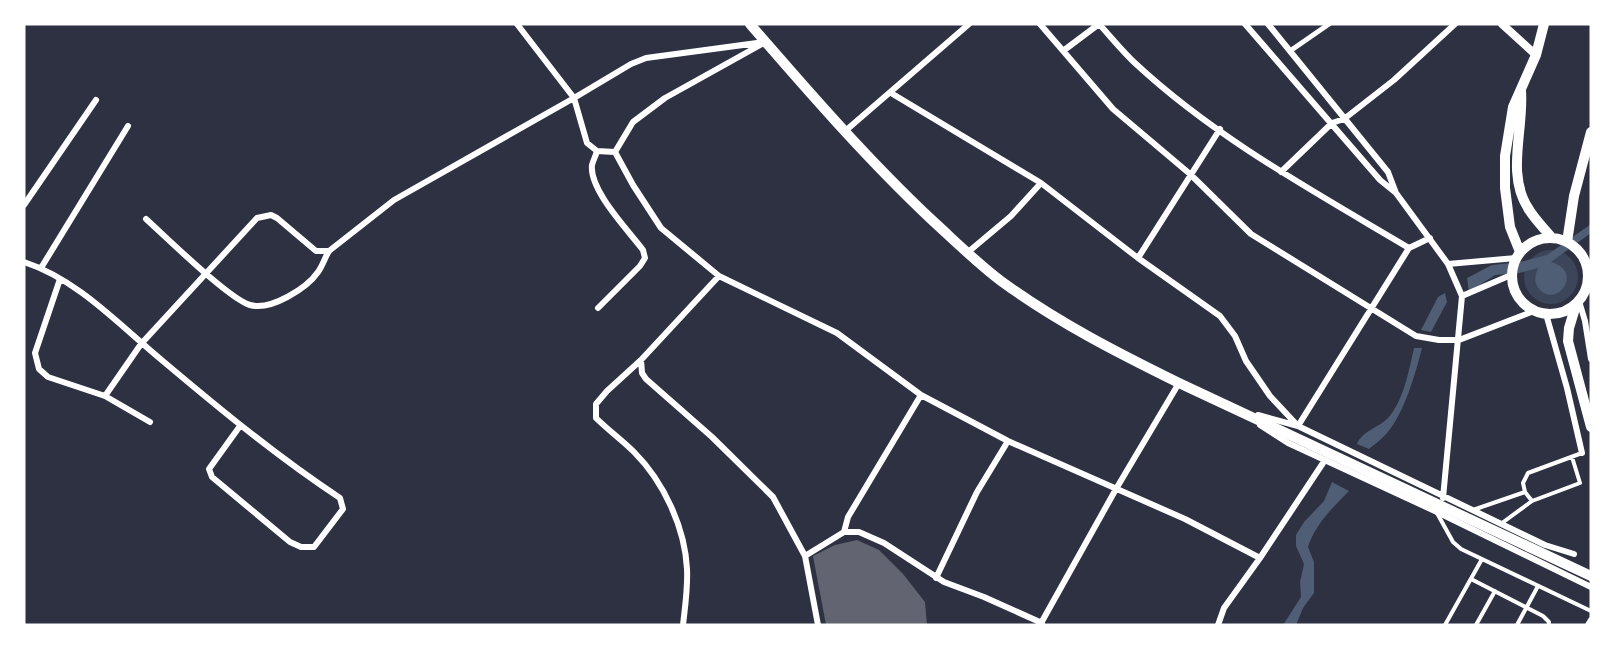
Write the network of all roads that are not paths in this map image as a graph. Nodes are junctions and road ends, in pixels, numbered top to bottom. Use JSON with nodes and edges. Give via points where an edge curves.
{"nodes":[{"id":1,"x":517,"y":24,"type":"edge"},
{"id":2,"x":750,"y":24,"type":"edge"},
{"id":3,"x":969,"y":24,"type":"edge"},
{"id":4,"x":1040,"y":24,"type":"edge"},
{"id":5,"x":1099,"y":24,"type":"edge"},
{"id":6,"x":1245,"y":24,"type":"edge"},
{"id":7,"x":1268,"y":24,"type":"edge"},
{"id":8,"x":1329,"y":24,"type":"edge"},
{"id":9,"x":1455,"y":24,"type":"edge"},
{"id":10,"x":1502,"y":24,"type":"edge"},
{"id":11,"x":1544,"y":24,"type":"edge"},
{"id":12,"x":765,"y":42,"type":"junction"},
{"id":13,"x":1063,"y":51,"type":"junction"},
{"id":14,"x":1290,"y":51,"type":"junction"},
{"id":15,"x":1536,"y":55,"type":"junction"},
{"id":16,"x":1521,"y":91,"type":"junction"},
{"id":17,"x":891,"y":93,"type":"junction"},
{"id":18,"x":574,"y":98,"type":"junction"},
{"id":19,"x":96,"y":100,"type":"dead end"},
{"id":20,"x":1344,"y":120,"type":"junction"},
{"id":21,"x":1332,"y":123,"type":"junction"},
{"id":22,"x":128,"y":126,"type":"dead end"},
{"id":23,"x":1220,"y":129,"type":"junction"},
{"id":24,"x":844,"y":132,"type":"junction"},
{"id":25,"x":1591,"y":132,"type":"edge"},
{"id":26,"x":597,"y":152,"type":"junction"},
{"id":27,"x":615,"y":152,"type":"junction"},
{"id":28,"x":1281,"y":172,"type":"junction"},
{"id":29,"x":1190,"y":174,"type":"junction"},
{"id":30,"x":1041,"y":183,"type":"junction"},
{"id":31,"x":1396,"y":193,"type":"junction"},
{"id":32,"x":24,"y":205,"type":"edge"},
{"id":33,"x":146,"y":219,"type":"dead end"},
{"id":34,"x":1430,"y":238,"type":"junction"},
{"id":35,"x":1552,"y":238,"type":"junction"},
{"id":36,"x":1567,"y":242,"type":"junction"},
{"id":37,"x":1409,"y":248,"type":"junction"},
{"id":38,"x":1577,"y":249,"type":"junction"},
{"id":39,"x":328,"y":250,"type":"junction"},
{"id":40,"x":967,"y":253,"type":"junction"},
{"id":41,"x":1518,"y":255,"type":"junction"},
{"id":42,"x":1138,"y":258,"type":"junction"},
{"id":43,"x":1591,"y":259,"type":"edge"},
{"id":44,"x":24,"y":262,"type":"edge"},
{"id":45,"x":1448,"y":264,"type":"junction"},
{"id":46,"x":41,"y":268,"type":"junction"},
{"id":47,"x":206,"y":272,"type":"junction"},
{"id":48,"x":1512,"y":274,"type":"junction"},
{"id":49,"x":719,"y":276,"type":"junction"},
{"id":50,"x":60,"y":279,"type":"junction"},
{"id":51,"x":1462,"y":296,"type":"junction"},
{"id":52,"x":1582,"y":299,"type":"edge"},
{"id":53,"x":598,"y":308,"type":"dead end"},
{"id":54,"x":1371,"y":309,"type":"junction"},
{"id":55,"x":1534,"y":311,"type":"junction"},
{"id":56,"x":1552,"y":314,"type":"junction"},
{"id":57,"x":1460,"y":340,"type":"junction"},
{"id":58,"x":141,"y":344,"type":"junction"},
{"id":59,"x":1570,"y":347,"type":"junction"},
{"id":60,"x":1591,"y":359,"type":"edge"},
{"id":61,"x":641,"y":360,"type":"junction"},
{"id":62,"x":1179,"y":383,"type":"junction"},
{"id":63,"x":921,"y":395,"type":"junction"},
{"id":64,"x":105,"y":396,"type":"junction"},
{"id":65,"x":1234,"y":409,"type":"junction"},
{"id":66,"x":150,"y":422,"type":"dead end"},
{"id":67,"x":240,"y":426,"type":"junction"},
{"id":68,"x":1298,"y":426,"type":"junction"},
{"id":69,"x":1591,"y":427,"type":"edge"},
{"id":70,"x":1008,"y":441,"type":"junction"},
{"id":71,"x":1582,"y":453,"type":"joint"},
{"id":72,"x":1572,"y":457,"type":"junction"},
{"id":73,"x":1325,"y":460,"type":"junction"},
{"id":74,"x":1116,"y":489,"type":"junction"},
{"id":75,"x":1525,"y":492,"type":"junction"},
{"id":76,"x":1444,"y":496,"type":"junction"},
{"id":77,"x":1532,"y":501,"type":"junction"},
{"id":78,"x":1473,"y":510,"type":"junction"},
{"id":79,"x":1437,"y":513,"type":"junction"},
{"id":80,"x":1502,"y":523,"type":"junction"},
{"id":81,"x":844,"y":532,"type":"junction"},
{"id":82,"x":806,"y":556,"type":"junction"},
{"id":83,"x":1260,"y":558,"type":"junction"},
{"id":84,"x":1482,"y":560,"type":"junction"},
{"id":85,"x":1536,"y":561,"type":"junction"},
{"id":86,"x":1591,"y":576,"type":"edge"},
{"id":87,"x":936,"y":578,"type":"junction"},
{"id":88,"x":1471,"y":579,"type":"junction"},
{"id":89,"x":1538,"y":586,"type":"junction"},
{"id":90,"x":1591,"y":587,"type":"edge"},
{"id":91,"x":1495,"y":591,"type":"junction"},
{"id":92,"x":1527,"y":608,"type":"junction"},
{"id":93,"x":1591,"y":611,"type":"edge"},
{"id":94,"x":1591,"y":620,"type":"edge"},
{"id":95,"x":1041,"y":624,"type":"edge"},
{"id":96,"x":683,"y":625,"type":"edge"},
{"id":97,"x":818,"y":625,"type":"edge"},
{"id":98,"x":1218,"y":625,"type":"edge"},
{"id":99,"x":1445,"y":625,"type":"edge"},
{"id":100,"x":1476,"y":625,"type":"edge"},
{"id":101,"x":1517,"y":625,"type":"edge"},
{"id":102,"x":1549,"y":625,"type":"edge"},
{"id":103,"x":1588,"y":625,"type":"edge"}],
"edges":[{"from":1,"to":18,"type":"street"},
{"from":2,"to":12,"type":"main road"},
{"from":3,"to":17,"type":"street"},
{"from":4,"to":13,"type":"street"},
{"from":5,"to":13,"type":"street"},
{"from":5,"to":23,"type":"street","via":[[1136,64]]},
{"from":6,"to":21,"type":"street"},
{"from":7,"to":14,"type":"street"},
{"from":8,"to":14,"type":"street"},
{"from":9,"to":20,"type":"street"},
{"from":10,"to":15,"type":"street"},
{"from":11,"to":15,"type":"main road"},
{"from":12,"to":18,"type":"street","via":[[646,58]]},
{"from":12,"to":24,"type":"main road"},
{"from":12,"to":27,"type":"street","via":[[665,98],[633,122]]},
{"from":13,"to":29,"type":"street","via":[[1113,109]]},
{"from":14,"to":20,"type":"street"},
{"from":15,"to":16,"type":"main road"},
{"from":16,"to":35,"type":"main road","via":[[1519,185],[1527,208]]},
{"from":16,"to":41,"type":"main road","via":[[1513,107],[1505,173],[1510,228]]},
{"from":17,"to":24,"type":"street"},
{"from":17,"to":30,"type":"street"},
{"from":18,"to":26,"type":"street","via":[[587,143]]},
{"from":18,"to":39,"type":"street","via":[[394,200]]},
{"from":19,"to":32,"type":"street"},
{"from":20,"to":21,"type":"street"},
{"from":20,"to":31,"type":"street","via":[[1388,172]]},
{"from":21,"to":28,"type":"street"},
{"from":21,"to":31,"type":"street","via":[[1380,180]]},
{"from":22,"to":46,"type":"street"},
{"from":23,"to":28,"type":"street"},
{"from":23,"to":29,"type":"street"},
{"from":24,"to":40,"type":"main road"},
{"from":25,"to":36,"type":"main road"},
{"from":26,"to":27,"type":"street"},
{"from":26,"to":53,"type":"street","via":[[592,165],[594,179],[645,258]]},
{"from":27,"to":49,"type":"street","via":[[661,228]]},
{"from":28,"to":37,"type":"street"},
{"from":29,"to":42,"type":"street"},
{"from":29,"to":54,"type":"street","via":[[1251,234]]},
{"from":30,"to":40,"type":"street","via":[[1011,216]]},
{"from":30,"to":42,"type":"street"},
{"from":31,"to":34,"type":"street"},
{"from":33,"to":47,"type":"street"},
{"from":34,"to":37,"type":"street"},
{"from":34,"to":45,"type":"street"},
{"from":35,"to":36,"type":"main road"},
{"from":35,"to":41,"type":"main road","via":[[1529,244]]},
{"from":36,"to":38,"type":"main road"},
{"from":37,"to":54,"type":"street"},
{"from":38,"to":43,"type":"main road"},
{"from":38,"to":52,"type":"main road","via":[[1588,272]]},
{"from":39,"to":47,"type":"street","via":[[303,289],[273,303],[250,305]]},
{"from":39,"to":47,"type":"street","via":[[316,251],[271,214],[262,216]]},
{"from":40,"to":62,"type":"main road","via":[[1057,318]]},
{"from":41,"to":45,"type":"street"},
{"from":41,"to":48,"type":"main road"},
{"from":42,"to":68,"type":"street","via":[[1220,316],[1270,396]]},
{"from":44,"to":46,"type":"street"},
{"from":45,"to":51,"type":"street"},
{"from":46,"to":50,"type":"street"},
{"from":47,"to":58,"type":"street"},
{"from":48,"to":51,"type":"street"},
{"from":48,"to":55,"type":"main road","via":[[1517,296]]},
{"from":49,"to":61,"type":"street"},
{"from":49,"to":63,"type":"street","via":[[837,333]]},
{"from":50,"to":58,"type":"street","via":[[94,302]]},
{"from":50,"to":64,"type":"street","via":[[35,353],[39,369],[48,377]]},
{"from":51,"to":57,"type":"street"},
{"from":52,"to":56,"type":"main road"},
{"from":52,"to":59,"type":"main road","via":[[1569,328]]},
{"from":52,"to":60,"type":"street"},
{"from":54,"to":57,"type":"street","via":[[1416,336]]},
{"from":54,"to":68,"type":"street"},
{"from":55,"to":56,"type":"main road"},
{"from":55,"to":57,"type":"street"},
{"from":56,"to":59,"type":"main road"},
{"from":56,"to":71,"type":"street"},
{"from":57,"to":76,"type":"street"},
{"from":58,"to":64,"type":"street"},
{"from":58,"to":67,"type":"street"},
{"from":59,"to":69,"type":"main road"},
{"from":61,"to":82,"type":"street","via":[[646,379],[773,497]]},
{"from":61,"to":96,"type":"street","via":[[596,404],[596,418],[635,453],[673,512],[684,542],[687,570]]},
{"from":62,"to":65,"type":"main road"},
{"from":62,"to":74,"type":"street"},
{"from":63,"to":70,"type":"street"},
{"from":63,"to":81,"type":"street","via":[[848,517]]},
{"from":64,"to":66,"type":"street"},
{"from":65,"to":68,"type":"street"},
{"from":65,"to":73,"type":"street","via":[[1288,443]]},
{"from":65,"to":86,"type":"main road"},
{"from":67,"to":67,"type":"street","via":[[340,498],[343,509],[314,547],[290,542],[212,477],[208,469]]},
{"from":68,"to":76,"type":"street"},
{"from":70,"to":74,"type":"street"},
{"from":70,"to":87,"type":"street","via":[[977,492]]},
{"from":71,"to":72,"type":"lane"},
{"from":72,"to":75,"type":"lane","via":[[1528,473],[1523,483]]},
{"from":72,"to":77,"type":"lane","via":[[1580,483]]},
{"from":73,"to":79,"type":"street"},
{"from":73,"to":83,"type":"street"},
{"from":74,"to":83,"type":"street"},
{"from":74,"to":95,"type":"street"},
{"from":75,"to":77,"type":"lane"},
{"from":75,"to":78,"type":"lane"},
{"from":76,"to":78,"type":"street"},
{"from":76,"to":79,"type":"street"},
{"from":77,"to":80,"type":"lane"},
{"from":78,"to":80,"type":"street"},
{"from":79,"to":84,"type":"lane","via":[[1453,542]]},
{"from":79,"to":85,"type":"street"},
{"from":80,"to":85,"type":"street","via":[[1545,545],[1574,554]]},
{"from":81,"to":82,"type":"street"},
{"from":81,"to":87,"type":"street","via":[[859,532],[884,543]]},
{"from":82,"to":97,"type":"street"},
{"from":83,"to":98,"type":"street","via":[[1224,608]]},
{"from":84,"to":88,"type":"lane"},
{"from":84,"to":89,"type":"lane"},
{"from":85,"to":90,"type":"street"},
{"from":87,"to":95,"type":"street"},
{"from":88,"to":91,"type":"lane"},
{"from":88,"to":99,"type":"lane"},
{"from":89,"to":92,"type":"lane"},
{"from":89,"to":93,"type":"lane"},
{"from":91,"to":92,"type":"lane"},
{"from":91,"to":100,"type":"lane"},
{"from":92,"to":101,"type":"lane"},
{"from":92,"to":102,"type":"lane","via":[[1544,616]]},
{"from":94,"to":103,"type":"street"}]}
